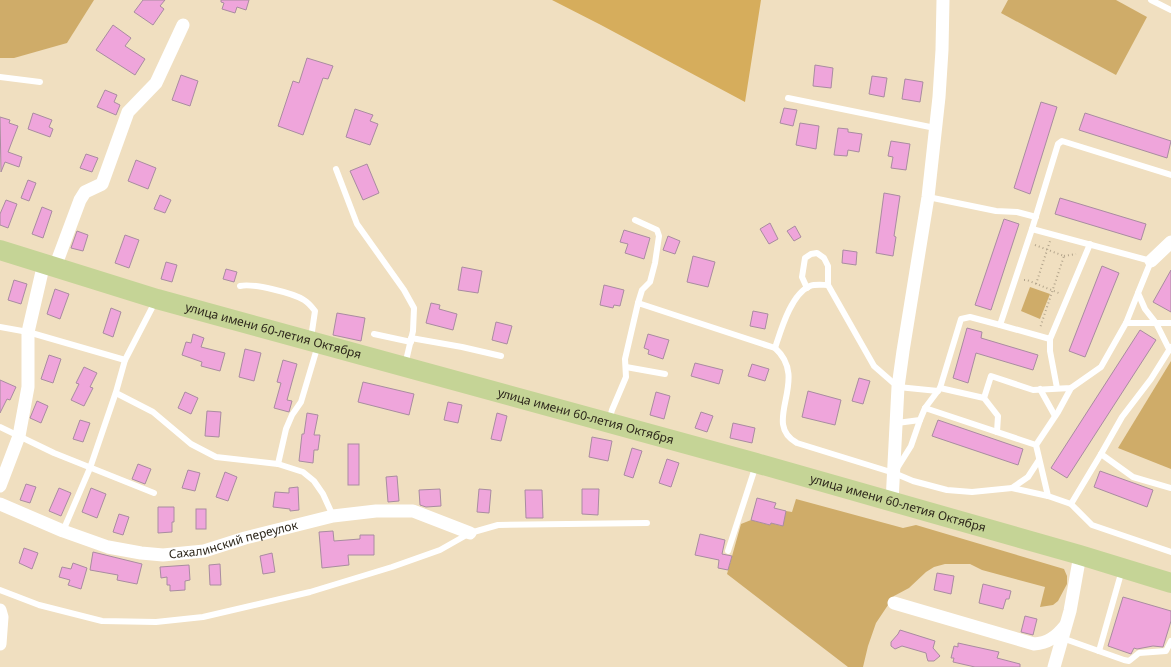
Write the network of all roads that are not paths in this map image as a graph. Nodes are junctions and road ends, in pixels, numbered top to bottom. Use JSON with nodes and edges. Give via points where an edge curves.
{"nodes":[{"id":1,"x":943,"y":0,"type":"edge"},
{"id":2,"x":1151,"y":0,"type":"edge"},
{"id":3,"x":1171,"y":10,"type":"edge"},
{"id":4,"x":183,"y":25,"type":"dead end"},
{"id":5,"x":0,"y":77,"type":"edge"},
{"id":6,"x":40,"y":82,"type":"dead end"},
{"id":7,"x":788,"y":98,"type":"dead end"},
{"id":8,"x":935,"y":128,"type":"junction"},
{"id":9,"x":336,"y":169,"type":"dead end"},
{"id":10,"x":1171,"y":175,"type":"edge"},
{"id":11,"x":928,"y":197,"type":"junction"},
{"id":12,"x":1036,"y":217,"type":"junction"},
{"id":13,"x":635,"y":220,"type":"dead end"},
{"id":14,"x":1032,"y":228,"type":"junction"},
{"id":15,"x":1171,"y":242,"type":"edge"},
{"id":16,"x":1090,"y":244,"type":"junction"},
{"id":17,"x":0,"y":250,"type":"edge"},
{"id":18,"x":1151,"y":261,"type":"junction"},
{"id":19,"x":49,"y":265,"type":"junction"},
{"id":20,"x":828,"y":285,"type":"junction"},
{"id":21,"x":240,"y":286,"type":"dead end"},
{"id":22,"x":807,"y":288,"type":"junction"},
{"id":23,"x":1138,"y":293,"type":"junction"},
{"id":24,"x":157,"y":299,"type":"junction"},
{"id":25,"x":638,"y":303,"type":"junction"},
{"id":26,"x":1156,"y":322,"type":"junction"},
{"id":27,"x":1126,"y":323,"type":"junction"},
{"id":28,"x":1171,"y":323,"type":"edge"},
{"id":29,"x":1000,"y":325,"type":"junction"},
{"id":30,"x":0,"y":327,"type":"edge"},
{"id":31,"x":28,"y":332,"type":"junction"},
{"id":32,"x":374,"y":334,"type":"dead end"},
{"id":33,"x":1050,"y":339,"type":"junction"},
{"id":34,"x":411,"y":340,"type":"junction"},
{"id":35,"x":314,"y":342,"type":"junction"},
{"id":36,"x":775,"y":348,"type":"junction"},
{"id":37,"x":1170,"y":348,"type":"edge"},
{"id":38,"x":501,"y":356,"type":"dead end"},
{"id":39,"x":125,"y":360,"type":"junction"},
{"id":40,"x":404,"y":366,"type":"junction"},
{"id":41,"x":626,"y":367,"type":"junction"},
{"id":42,"x":665,"y":374,"type":"dead end"},
{"id":43,"x":898,"y":387,"type":"junction"},
{"id":44,"x":1057,"y":388,"type":"junction"},
{"id":45,"x":1072,"y":388,"type":"junction"},
{"id":46,"x":1040,"y":389,"type":"junction"},
{"id":47,"x":939,"y":390,"type":"junction"},
{"id":48,"x":116,"y":393,"type":"junction"},
{"id":49,"x":984,"y":398,"type":"junction"},
{"id":50,"x":925,"y":408,"type":"junction"},
{"id":51,"x":1055,"y":416,"type":"junction"},
{"id":52,"x":920,"y":420,"type":"junction"},
{"id":53,"x":609,"y":422,"type":"junction"},
{"id":54,"x":896,"y":423,"type":"junction"},
{"id":55,"x":0,"y":426,"type":"edge"},
{"id":56,"x":997,"y":432,"type":"junction"},
{"id":57,"x":19,"y":436,"type":"junction"},
{"id":58,"x":1036,"y":445,"type":"junction"},
{"id":59,"x":1101,"y":454,"type":"junction"},
{"id":60,"x":1039,"y":460,"type":"junction"},
{"id":61,"x":756,"y":463,"type":"junction"},
{"id":62,"x":278,"y":464,"type":"junction"},
{"id":63,"x":90,"y":468,"type":"junction"},
{"id":64,"x":894,"y":473,"type":"junction"},
{"id":65,"x":0,"y":486,"type":"edge"},
{"id":66,"x":1012,"y":488,"type":"junction"},
{"id":67,"x":1171,"y":488,"type":"edge"},
{"id":68,"x":154,"y":493,"type":"dead end"},
{"id":69,"x":1048,"y":496,"type":"junction"},
{"id":70,"x":892,"y":502,"type":"junction"},
{"id":71,"x":0,"y":504,"type":"edge"},
{"id":72,"x":1072,"y":504,"type":"junction"},
{"id":73,"x":333,"y":516,"type":"junction"},
{"id":74,"x":647,"y":523,"type":"dead end"},
{"id":75,"x":63,"y":531,"type":"junction"},
{"id":76,"x":470,"y":533,"type":"junction"},
{"id":77,"x":728,"y":551,"type":"dead end"},
{"id":78,"x":1171,"y":552,"type":"edge"},
{"id":79,"x":1080,"y":555,"type":"junction"},
{"id":80,"x":1122,"y":568,"type":"junction"},
{"id":81,"x":1171,"y":583,"type":"edge"},
{"id":82,"x":0,"y":590,"type":"edge"},
{"id":83,"x":894,"y":603,"type":"dead end"},
{"id":84,"x":0,"y":610,"type":"edge"},
{"id":85,"x":1064,"y":632,"type":"junction"},
{"id":86,"x":1171,"y":641,"type":"edge"},
{"id":87,"x":0,"y":644,"type":"edge"},
{"id":88,"x":1099,"y":651,"type":"junction"},
{"id":89,"x":1054,"y":667,"type":"edge"}],
"edges":[{"from":1,"to":8,"type":"street","via":[[942,50]]},
{"from":2,"to":3,"type":"lane"},
{"from":4,"to":19,"type":"street","via":[[156,83],[128,112],[102,184],[85,192]]},
{"from":5,"to":6,"type":"lane"},
{"from":7,"to":8,"type":"lane"},
{"from":8,"to":11,"type":"street"},
{"from":9,"to":34,"type":"lane","via":[[357,224],[414,308]]},
{"from":10,"to":12,"type":"lane","via":[[1062,141],[1058,144]]},
{"from":11,"to":12,"type":"lane"},
{"from":11,"to":43,"type":"street"},
{"from":12,"to":14,"type":"lane"},
{"from":13,"to":25,"type":"lane","via":[[657,230],[659,236],[650,282],[642,290]]},
{"from":14,"to":16,"type":"lane"},
{"from":14,"to":29,"type":"lane"},
{"from":15,"to":18,"type":"street"},
{"from":16,"to":18,"type":"lane"},
{"from":16,"to":33,"type":"lane"},
{"from":17,"to":19,"type":"main road","name":"улица имени 60-летия Октября"},
{"from":18,"to":23,"type":"lane"},
{"from":19,"to":24,"type":"main road","name":"улица имени 60-летия Октября"},
{"from":19,"to":31,"type":"street"},
{"from":20,"to":22,"type":"lane","via":[[812,285]]},
{"from":20,"to":22,"type":"lane","via":[[828,266],[824,258],[817,253],[805,258],[802,277]]},
{"from":20,"to":43,"type":"lane","via":[[874,366]]},
{"from":21,"to":35,"type":"lane","via":[[247,285],[280,292],[302,299],[311,305],[316,311]]},
{"from":22,"to":36,"type":"lane","via":[[786,316]]},
{"from":23,"to":26,"type":"lane"},
{"from":23,"to":27,"type":"lane"},
{"from":24,"to":35,"type":"main road","name":"улица имени 60-летия Октября"},
{"from":24,"to":39,"type":"lane"},
{"from":25,"to":36,"type":"lane"},
{"from":25,"to":41,"type":"lane","via":[[625,360]]},
{"from":26,"to":27,"type":"lane"},
{"from":26,"to":28,"type":"lane"},
{"from":26,"to":37,"type":"lane"},
{"from":27,"to":45,"type":"lane","via":[[1101,367]]},
{"from":29,"to":33,"type":"lane"},
{"from":29,"to":47,"type":"lane","via":[[970,318],[960,320]]},
{"from":30,"to":31,"type":"lane"},
{"from":31,"to":39,"type":"lane"},
{"from":31,"to":57,"type":"street","via":[[28,387]]},
{"from":32,"to":34,"type":"lane"},
{"from":33,"to":44,"type":"lane"},
{"from":34,"to":38,"type":"lane","via":[[462,347]]},
{"from":34,"to":40,"type":"lane"},
{"from":35,"to":40,"type":"main road","name":"улица имени 60-летия Октября"},
{"from":35,"to":62,"type":"lane","via":[[302,402],[286,429]]},
{"from":36,"to":64,"type":"lane","via":[[782,354],[788,366],[790,378],[782,422],[789,439]]},
{"from":37,"to":59,"type":"lane","via":[[1151,379],[1122,417]]},
{"from":39,"to":48,"type":"lane"},
{"from":40,"to":53,"type":"main road","name":"улица имени 60-летия Октября"},
{"from":41,"to":42,"type":"lane"},
{"from":41,"to":53,"type":"lane","via":[[626,377]]},
{"from":43,"to":47,"type":"lane"},
{"from":43,"to":54,"type":"street"},
{"from":44,"to":45,"type":"lane"},
{"from":44,"to":46,"type":"lane"},
{"from":45,"to":51,"type":"lane"},
{"from":46,"to":49,"type":"lane","via":[[1033,390],[991,376]]},
{"from":46,"to":51,"type":"lane"},
{"from":47,"to":49,"type":"lane"},
{"from":47,"to":50,"type":"lane"},
{"from":48,"to":62,"type":"lane","via":[[153,412],[191,444],[216,457]]},
{"from":48,"to":63,"type":"lane"},
{"from":49,"to":56,"type":"lane","via":[[998,416]]},
{"from":50,"to":52,"type":"lane"},
{"from":50,"to":56,"type":"lane"},
{"from":51,"to":58,"type":"lane"},
{"from":52,"to":54,"type":"lane"},
{"from":52,"to":64,"type":"lane","via":[[911,446]]},
{"from":53,"to":61,"type":"main road","name":"улица имени 60-летия Октября"},
{"from":54,"to":64,"type":"street"},
{"from":55,"to":57,"type":"lane"},
{"from":56,"to":58,"type":"lane"},
{"from":57,"to":63,"type":"lane"},
{"from":57,"to":65,"type":"street"},
{"from":58,"to":60,"type":"lane"},
{"from":59,"to":67,"type":"lane","via":[[1132,477]]},
{"from":59,"to":72,"type":"lane"},
{"from":60,"to":66,"type":"lane","via":[[1028,476]]},
{"from":60,"to":69,"type":"lane"},
{"from":61,"to":70,"type":"main road","name":"улица имени 60-летия Октября"},
{"from":61,"to":77,"type":"lane"},
{"from":62,"to":73,"type":"lane","via":[[303,472],[314,481]]},
{"from":63,"to":68,"type":"lane"},
{"from":63,"to":75,"type":"lane"},
{"from":64,"to":66,"type":"lane","via":[[947,490],[972,492]]},
{"from":64,"to":70,"type":"street"},
{"from":66,"to":69,"type":"lane"},
{"from":69,"to":72,"type":"lane"},
{"from":70,"to":79,"type":"main road","name":"улица имени 60-летия Октября"},
{"from":71,"to":75,"type":"street","name":"Сахалинский переулок"},
{"from":72,"to":78,"type":"lane","via":[[1092,524]]},
{"from":73,"to":75,"type":"street","name":"Сахалинский переулок","via":[[204,551],[164,555],[108,547]]},
{"from":73,"to":76,"type":"street","name":"Сахалинский переулок","via":[[376,511],[413,511]]},
{"from":74,"to":76,"type":"lane","via":[[498,525]]},
{"from":76,"to":82,"type":"lane","via":[[440,550],[317,590],[187,619],[156,622],[102,621],[39,605]]},
{"from":79,"to":80,"type":"main road","name":"улица имени 60-летия Октября"},
{"from":79,"to":85,"type":"street"},
{"from":80,"to":81,"type":"main road","name":"улица имени 60-летия Октября"},
{"from":80,"to":88,"type":"lane"},
{"from":83,"to":85,"type":"street","via":[[1034,644],[1050,641]]},
{"from":84,"to":87,"type":"street"},
{"from":85,"to":88,"type":"lane"},
{"from":85,"to":89,"type":"street"},
{"from":86,"to":88,"type":"lane","via":[[1166,651],[1140,653],[1129,661]]}]}
